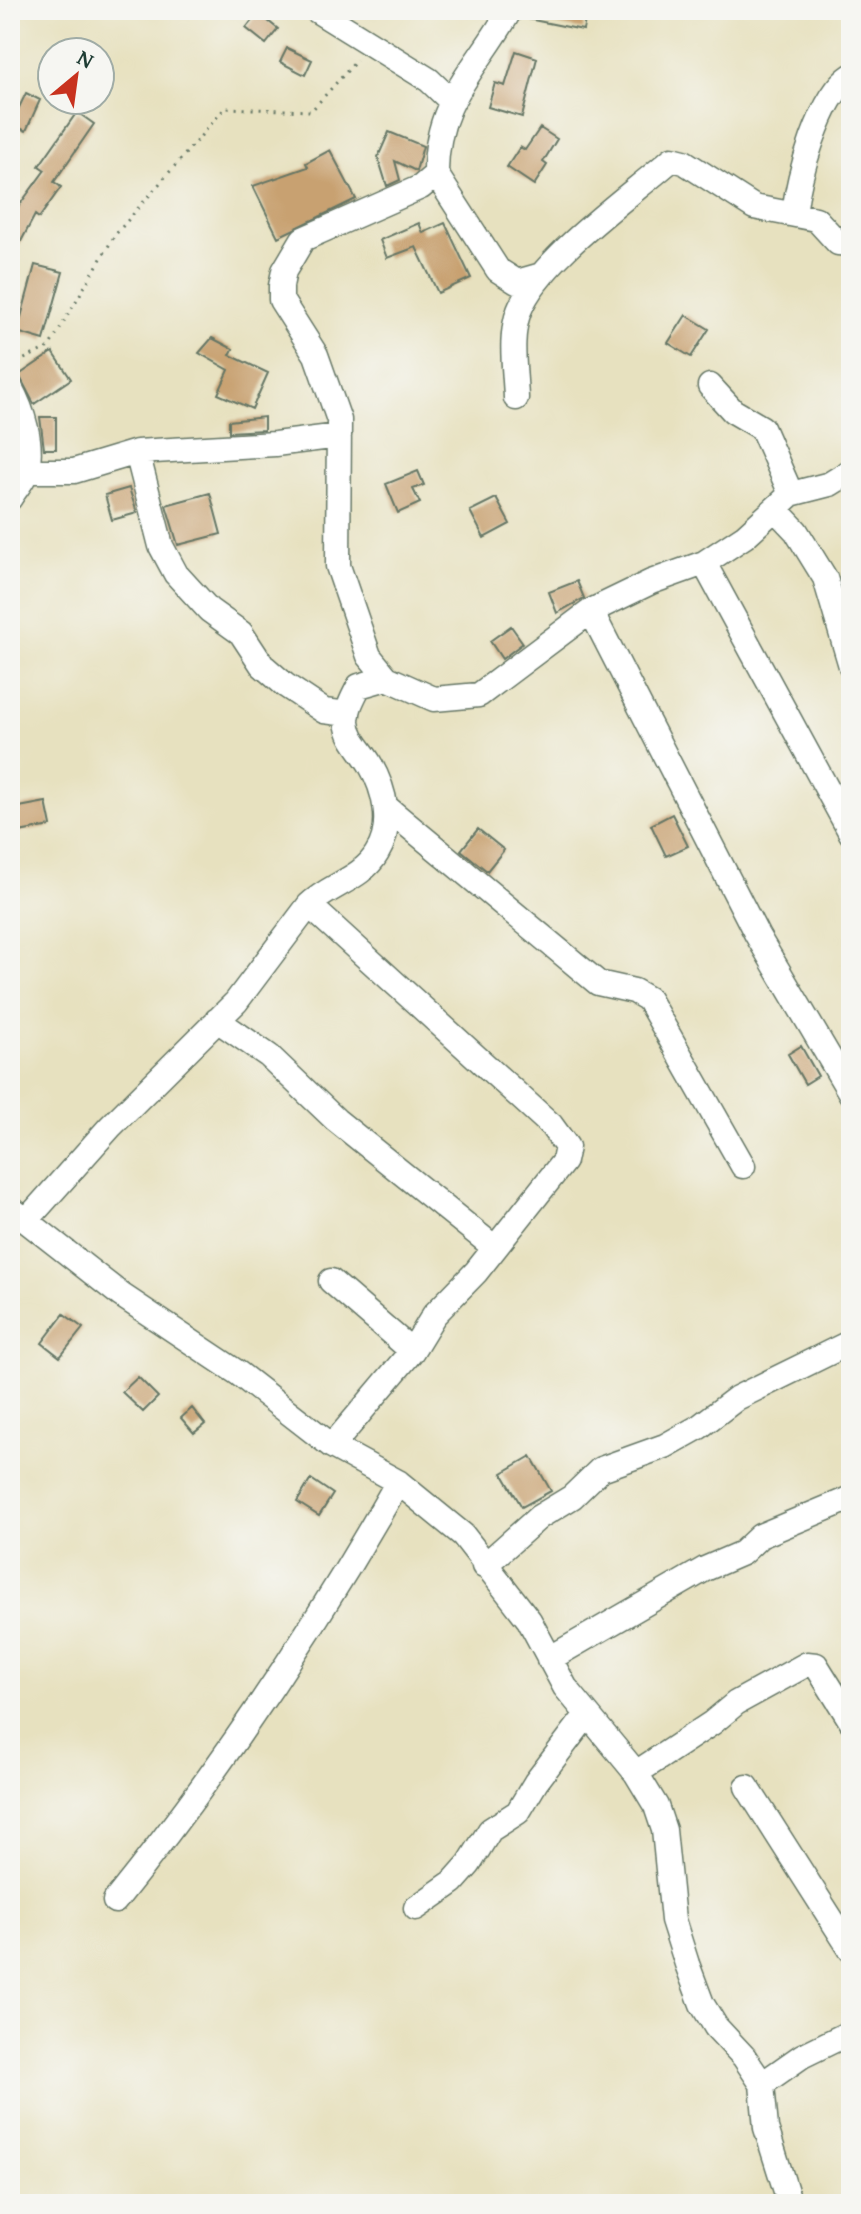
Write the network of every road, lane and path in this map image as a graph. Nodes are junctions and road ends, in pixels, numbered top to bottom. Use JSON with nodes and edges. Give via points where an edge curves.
{"nodes":[{"id":1,"x":316,"y":10,"type":"edge"},
{"id":2,"x":510,"y":10,"type":"edge"},
{"id":3,"x":371,"y":45,"type":"junction"},
{"id":4,"x":851,"y":76,"type":"edge"},
{"id":5,"x":450,"y":100,"type":"junction"},
{"id":6,"x":436,"y":174,"type":"junction"},
{"id":7,"x":794,"y":214,"type":"junction"},
{"id":8,"x":851,"y":244,"type":"edge"},
{"id":9,"x":538,"y":276,"type":"junction"},
{"id":10,"x":10,"y":366,"type":"edge"},
{"id":11,"x":710,"y":386,"type":"dead end"},
{"id":12,"x":10,"y":387,"type":"edge"},
{"id":13,"x":516,"y":398,"type":"dead end"},
{"id":14,"x":339,"y":436,"type":"junction"},
{"id":15,"x":137,"y":452,"type":"junction"},
{"id":16,"x":27,"y":471,"type":"junction"},
{"id":17,"x":851,"y":471,"type":"edge"},
{"id":18,"x":10,"y":498,"type":"edge"},
{"id":19,"x":784,"y":503,"type":"junction"},
{"id":20,"x":704,"y":563,"type":"junction"},
{"id":21,"x":591,"y":611,"type":"junction"},
{"id":22,"x":369,"y":656,"type":"junction"},
{"id":23,"x":851,"y":666,"type":"edge"},
{"id":24,"x":387,"y":678,"type":"junction"},
{"id":25,"x":359,"y":686,"type":"junction"},
{"id":26,"x":348,"y":714,"type":"junction"},
{"id":27,"x":386,"y":807,"type":"junction"},
{"id":28,"x":851,"y":833,"type":"edge"},
{"id":29,"x":309,"y":905,"type":"junction"},
{"id":30,"x":217,"y":1020,"type":"junction"},
{"id":31,"x":851,"y":1094,"type":"edge"},
{"id":32,"x":743,"y":1166,"type":"dead end"},
{"id":33,"x":18,"y":1214,"type":"edge"},
{"id":34,"x":495,"y":1248,"type":"junction"},
{"id":35,"x":331,"y":1281,"type":"dead end"},
{"id":36,"x":851,"y":1342,"type":"edge"},
{"id":37,"x":412,"y":1351,"type":"junction"},
{"id":38,"x":332,"y":1446,"type":"junction"},
{"id":39,"x":398,"y":1482,"type":"junction"},
{"id":40,"x":851,"y":1498,"type":"edge"},
{"id":41,"x":484,"y":1566,"type":"junction"},
{"id":42,"x":549,"y":1659,"type":"junction"},
{"id":43,"x":586,"y":1716,"type":"junction"},
{"id":44,"x":851,"y":1721,"type":"edge"},
{"id":45,"x":636,"y":1773,"type":"junction"},
{"id":46,"x":747,"y":1787,"type":"dead end"},
{"id":47,"x":115,"y":1901,"type":"dead end"},
{"id":48,"x":416,"y":1908,"type":"dead end"},
{"id":49,"x":851,"y":1950,"type":"edge"},
{"id":50,"x":851,"y":2032,"type":"edge"},
{"id":51,"x":762,"y":2084,"type":"junction"},
{"id":52,"x":790,"y":2204,"type":"edge"}],
"edges":[{"from":1,"to":3,"type":"street"},
{"from":2,"to":5,"type":"street"},
{"from":3,"to":5,"type":"street","via":[[429,80]]},
{"from":3,"to":10,"type":"path","via":[[311,111],[225,108],[115,235],[49,347]]},
{"from":4,"to":7,"type":"street","via":[[841,84],[812,143]]},
{"from":5,"to":6,"type":"street","via":[[440,131]]},
{"from":6,"to":9,"type":"street","via":[[498,270],[517,282]]},
{"from":6,"to":14,"type":"street","via":[[421,187],[303,239],[284,271],[281,300],[316,355],[339,420]]},
{"from":7,"to":8,"type":"street","via":[[816,219],[838,243]]},
{"from":7,"to":9,"type":"street","via":[[754,207],[672,159]]},
{"from":9,"to":13,"type":"street","via":[[519,312],[513,340]]},
{"from":11,"to":19,"type":"street","via":[[733,411],[762,428]]},
{"from":12,"to":16,"type":"street","via":[[27,431]]},
{"from":14,"to":15,"type":"street"},
{"from":14,"to":22,"type":"street","via":[[338,566]]},
{"from":15,"to":16,"type":"street","via":[[63,473]]},
{"from":15,"to":26,"type":"street","via":[[161,546],[176,574],[209,610],[241,633],[262,665],[285,685],[324,711]]},
{"from":16,"to":18,"type":"street"},
{"from":17,"to":19,"type":"street"},
{"from":19,"to":20,"type":"street"},
{"from":19,"to":23,"type":"street","via":[[825,578]]},
{"from":20,"to":21,"type":"street"},
{"from":20,"to":28,"type":"street"},
{"from":21,"to":24,"type":"street","via":[[479,695],[434,699]]},
{"from":21,"to":31,"type":"street","via":[[757,935]]},
{"from":22,"to":24,"type":"street"},
{"from":22,"to":25,"type":"street"},
{"from":24,"to":25,"type":"street"},
{"from":25,"to":26,"type":"street"},
{"from":26,"to":27,"type":"street","via":[[349,732],[370,764]]},
{"from":27,"to":29,"type":"street","via":[[377,854]]},
{"from":27,"to":32,"type":"street","via":[[598,983],[648,999]]},
{"from":29,"to":30,"type":"street"},
{"from":29,"to":34,"type":"street","via":[[551,1125],[567,1147],[564,1161]]},
{"from":30,"to":33,"type":"street"},
{"from":30,"to":34,"type":"street","via":[[269,1056],[336,1120]]},
{"from":33,"to":38,"type":"street"},
{"from":34,"to":37,"type":"street","via":[[434,1315]]},
{"from":35,"to":37,"type":"street"},
{"from":36,"to":41,"type":"street","via":[[737,1398],[665,1446],[601,1469]]},
{"from":37,"to":38,"type":"street"},
{"from":38,"to":39,"type":"street"},
{"from":39,"to":41,"type":"street","via":[[463,1535]]},
{"from":39,"to":47,"type":"street","via":[[310,1634],[235,1747]]},
{"from":40,"to":42,"type":"street","via":[[760,1536],[742,1553]]},
{"from":41,"to":42,"type":"street","via":[[529,1620]]},
{"from":42,"to":43,"type":"street"},
{"from":43,"to":45,"type":"street"},
{"from":43,"to":48,"type":"street","via":[[518,1812],[490,1830],[453,1882]]},
{"from":44,"to":45,"type":"street","via":[[816,1665],[807,1664],[736,1703]]},
{"from":45,"to":51,"type":"street","via":[[664,1830],[673,1920],[702,2004]]},
{"from":46,"to":49,"type":"street"},
{"from":50,"to":51,"type":"street"},
{"from":51,"to":52,"type":"street","via":[[766,2128]]}]}
